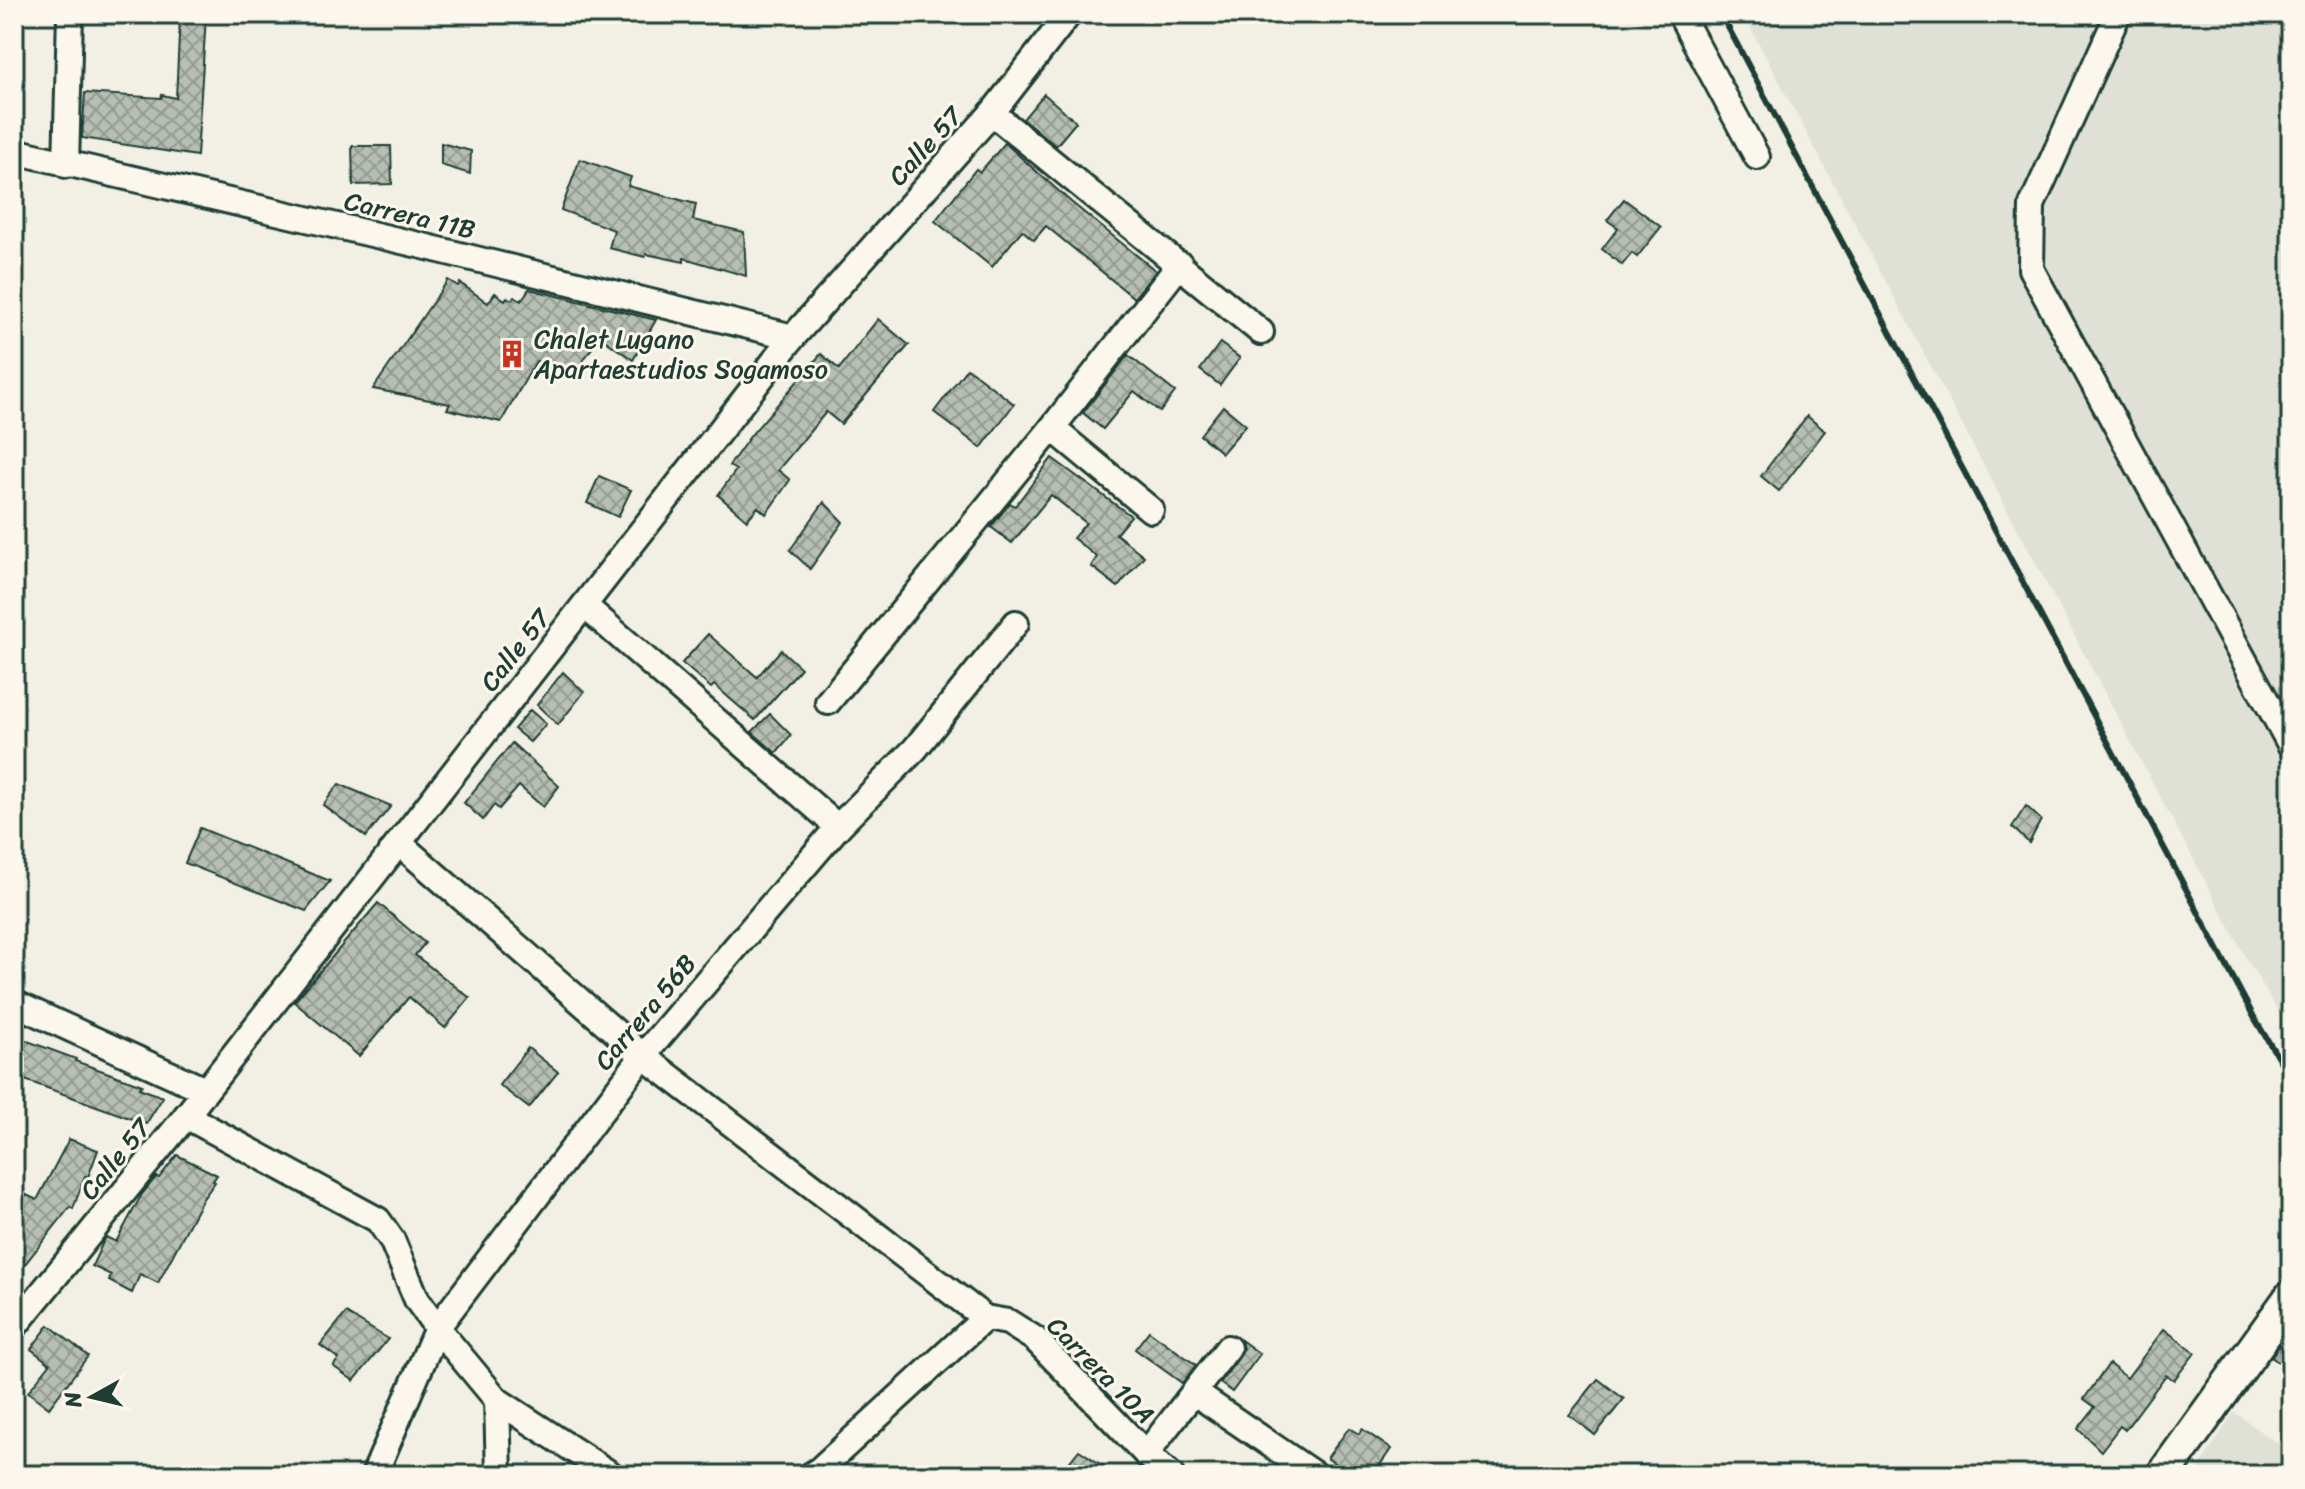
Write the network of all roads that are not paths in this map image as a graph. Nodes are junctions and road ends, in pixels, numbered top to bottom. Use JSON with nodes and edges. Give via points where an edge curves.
{"nodes":[{"id":1,"x":70,"y":14,"type":"edge"},
{"id":2,"x":1069,"y":14,"type":"edge"},
{"id":3,"x":1680,"y":14,"type":"edge"},
{"id":4,"x":2118,"y":14,"type":"edge"},
{"id":5,"x":992,"y":113,"type":"junction"},
{"id":6,"x":14,"y":151,"type":"edge"},
{"id":7,"x":1757,"y":157,"type":"dead end"},
{"id":8,"x":66,"y":165,"type":"junction"},
{"id":9,"x":1180,"y":264,"type":"junction"},
{"id":10,"x":1261,"y":332,"type":"dead end"},
{"id":11,"x":793,"y":337,"type":"junction"},
{"id":12,"x":1052,"y":428,"type":"junction"},
{"id":13,"x":1151,"y":510,"type":"dead end"},
{"id":14,"x":585,"y":606,"type":"junction"},
{"id":15,"x":1016,"y":623,"type":"dead end"},
{"id":16,"x":828,"y":702,"type":"dead end"},
{"id":17,"x":2291,"y":746,"type":"edge"},
{"id":18,"x":838,"y":827,"type":"junction"},
{"id":19,"x":399,"y":843,"type":"junction"},
{"id":20,"x":14,"y":1003,"type":"edge"},
{"id":21,"x":643,"y":1056,"type":"junction"},
{"id":22,"x":205,"y":1090,"type":"junction"},
{"id":23,"x":186,"y":1116,"type":"junction"},
{"id":24,"x":2291,"y":1297,"type":"edge"},
{"id":25,"x":985,"y":1318,"type":"junction"},
{"id":26,"x":14,"y":1327,"type":"edge"},
{"id":27,"x":437,"y":1328,"type":"junction"},
{"id":28,"x":1228,"y":1348,"type":"dead end"},
{"id":29,"x":1195,"y":1393,"type":"junction"},
{"id":30,"x":497,"y":1400,"type":"junction"},
{"id":31,"x":1146,"y":1454,"type":"junction"},
{"id":32,"x":374,"y":1475,"type":"edge"},
{"id":33,"x":499,"y":1475,"type":"edge"},
{"id":34,"x":612,"y":1475,"type":"edge"},
{"id":35,"x":811,"y":1475,"type":"edge"},
{"id":36,"x":1171,"y":1475,"type":"edge"},
{"id":37,"x":1315,"y":1475,"type":"edge"},
{"id":38,"x":2163,"y":1475,"type":"edge"}],
"edges":[{"from":1,"to":8,"type":"street"},
{"from":2,"to":5,"type":"street","name":"Calle 57"},
{"from":3,"to":7,"type":"street"},
{"from":4,"to":17,"type":"street","via":[[2032,205],[2031,269]]},
{"from":5,"to":9,"type":"street"},
{"from":5,"to":11,"type":"street","name":"Calle 57"},
{"from":6,"to":8,"type":"street","name":"Carrera 11B"},
{"from":8,"to":11,"type":"street","name":"Carrera 11B"},
{"from":9,"to":10,"type":"street"},
{"from":9,"to":12,"type":"street"},
{"from":11,"to":14,"type":"street","name":"Calle 57"},
{"from":12,"to":13,"type":"street"},
{"from":12,"to":16,"type":"street"},
{"from":14,"to":18,"type":"street"},
{"from":14,"to":19,"type":"street","name":"Calle 57"},
{"from":15,"to":18,"type":"street","name":"Carrera 56B","via":[[915,749]]},
{"from":18,"to":21,"type":"street","name":"Carrera 56B"},
{"from":19,"to":21,"type":"street","name":"Carrera 10A"},
{"from":19,"to":22,"type":"street","name":"Calle 57"},
{"from":20,"to":22,"type":"street"},
{"from":21,"to":25,"type":"street","name":"Carrera 10A"},
{"from":21,"to":27,"type":"street","name":"Carrera 56B"},
{"from":22,"to":23,"type":"street","name":"Calle 57"},
{"from":23,"to":26,"type":"street","name":"Calle 57"},
{"from":23,"to":27,"type":"street","via":[[378,1220],[417,1300]]},
{"from":24,"to":38,"type":"street"},
{"from":25,"to":31,"type":"street","name":"Carrera 10A","via":[[1008,1322],[1035,1339]]},
{"from":25,"to":35,"type":"street"},
{"from":27,"to":30,"type":"street"},
{"from":27,"to":32,"type":"street","name":"Carrera 56B"},
{"from":28,"to":29,"type":"street"},
{"from":29,"to":31,"type":"street"},
{"from":29,"to":37,"type":"street"},
{"from":30,"to":33,"type":"street"},
{"from":30,"to":34,"type":"street"},
{"from":31,"to":36,"type":"street","name":"Carrera 10A"}]}
